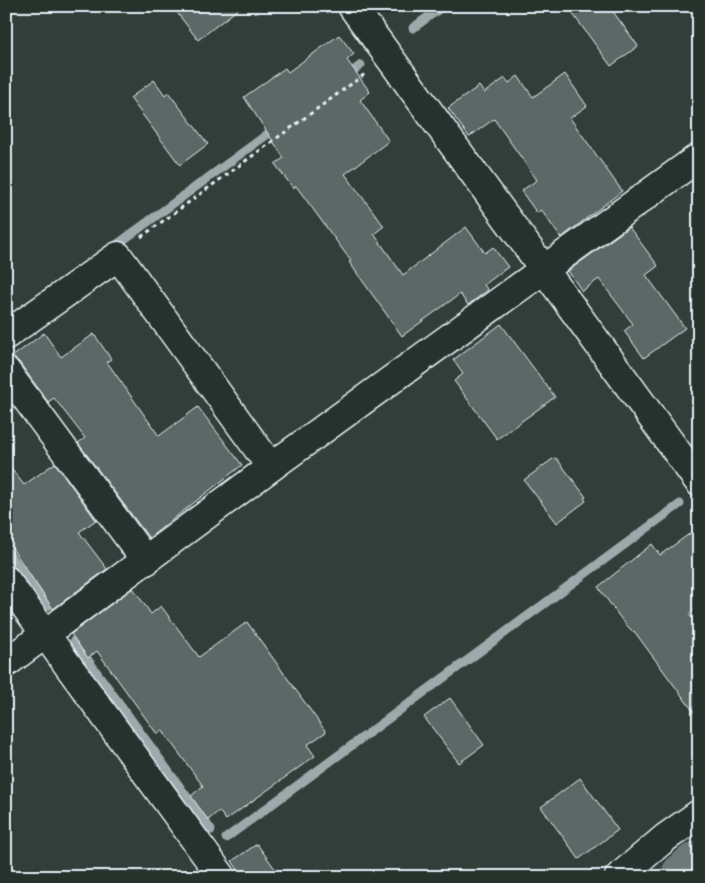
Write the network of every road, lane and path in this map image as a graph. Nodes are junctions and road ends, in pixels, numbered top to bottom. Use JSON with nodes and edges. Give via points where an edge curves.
{"nodes":[{"id":1,"x":352,"y":6,"type":"edge"},
{"id":2,"x":389,"y":56,"type":"junction"},
{"id":3,"x":699,"y":158,"type":"edge"},
{"id":4,"x":118,"y":256,"type":"junction"},
{"id":5,"x":544,"y":270,"type":"junction"},
{"id":6,"x":6,"y":335,"type":"edge"},
{"id":7,"x":6,"y":370,"type":"edge"},
{"id":8,"x":272,"y":467,"type":"junction"},
{"id":9,"x":699,"y":482,"type":"edge"},
{"id":10,"x":146,"y":561,"type":"junction"},
{"id":11,"x":6,"y":580,"type":"edge"},
{"id":12,"x":46,"y":634,"type":"junction"},
{"id":13,"x":6,"y":663,"type":"edge"},
{"id":14,"x":699,"y":814,"type":"edge"},
{"id":15,"x":210,"y":873,"type":"edge"},
{"id":16,"x":619,"y":877,"type":"edge"}],
"edges":[{"from":1,"to":2,"type":"street"},
{"from":2,"to":4,"type":"path"},
{"from":2,"to":5,"type":"street"},
{"from":3,"to":5,"type":"street"},
{"from":4,"to":6,"type":"street"},
{"from":4,"to":8,"type":"street"},
{"from":5,"to":8,"type":"street"},
{"from":5,"to":9,"type":"street"},
{"from":7,"to":10,"type":"street"},
{"from":8,"to":10,"type":"street"},
{"from":10,"to":12,"type":"street"},
{"from":11,"to":12,"type":"street"},
{"from":12,"to":13,"type":"street"},
{"from":12,"to":15,"type":"street"},
{"from":14,"to":16,"type":"street"}]}
